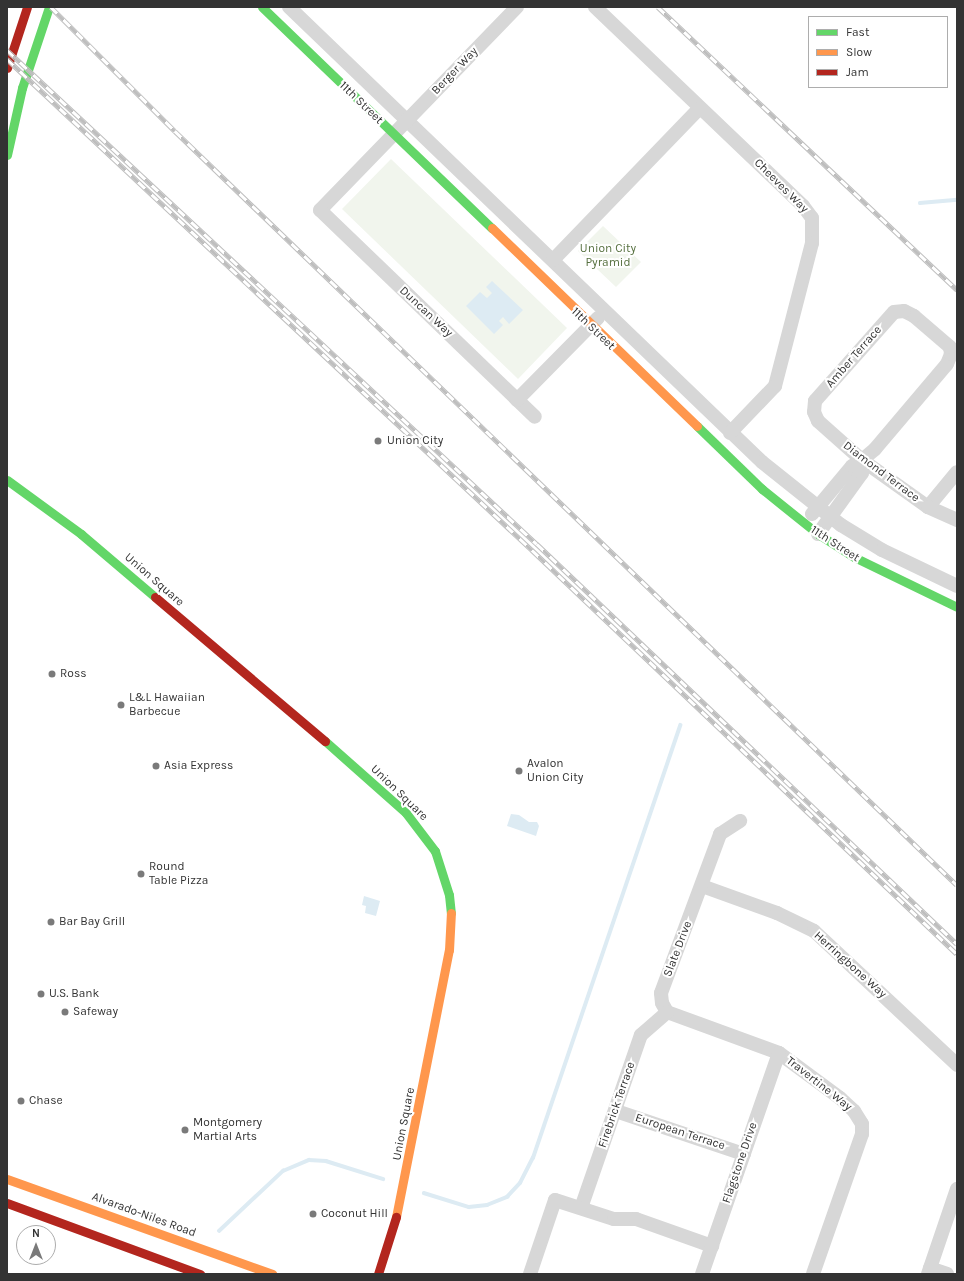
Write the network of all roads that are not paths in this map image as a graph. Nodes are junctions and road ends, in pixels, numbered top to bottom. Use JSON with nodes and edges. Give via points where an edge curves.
{"nodes":[{"id":1,"x":49,"y":7,"type":"edge"},
{"id":2,"x":262,"y":7,"type":"edge"},
{"id":3,"x":289,"y":7,"type":"edge"},
{"id":4,"x":517,"y":7,"type":"edge"},
{"id":5,"x":595,"y":7,"type":"edge"},
{"id":6,"x":24,"y":9,"type":"edge"},
{"id":7,"x":7,"y":68,"type":"edge"},
{"id":8,"x":700,"y":108,"type":"junction"},
{"id":9,"x":407,"y":120,"type":"junction"},
{"id":10,"x":393,"y":134,"type":"junction"},
{"id":11,"x":7,"y":155,"type":"edge"},
{"id":12,"x":553,"y":260,"type":"junction"},
{"id":13,"x":605,"y":311,"type":"junction"},
{"id":14,"x":591,"y":326,"type":"junction"},
{"id":15,"x":518,"y":400,"type":"junction"},
{"id":16,"x":814,"y":412,"type":"joint"},
{"id":17,"x":535,"y":417,"type":"dead end"},
{"id":18,"x":730,"y":433,"type":"junction"},
{"id":19,"x":862,"y":460,"type":"junction"},
{"id":20,"x":957,"y":472,"type":"edge"},
{"id":21,"x":7,"y":480,"type":"edge"},
{"id":22,"x":818,"y":507,"type":"junction"},
{"id":23,"x":928,"y":507,"type":"junction"},
{"id":24,"x":830,"y":516,"type":"junction"},
{"id":25,"x":957,"y":520,"type":"edge"},
{"id":26,"x":805,"y":524,"type":"junction"},
{"id":27,"x":818,"y":534,"type":"junction"},
{"id":28,"x":957,"y":586,"type":"edge"},
{"id":29,"x":957,"y":608,"type":"edge"},
{"id":30,"x":740,"y":821,"type":"dead end"},
{"id":31,"x":702,"y":886,"type":"junction"},
{"id":32,"x":667,"y":1012,"type":"junction"},
{"id":33,"x":779,"y":1053,"type":"junction"},
{"id":34,"x":957,"y":1065,"type":"edge"},
{"id":35,"x":616,"y":1111,"type":"junction"},
{"id":36,"x":744,"y":1154,"type":"junction"},
{"id":37,"x":7,"y":1179,"type":"edge"},
{"id":38,"x":957,"y":1190,"type":"edge"},
{"id":39,"x":7,"y":1203,"type":"edge"},
{"id":40,"x":581,"y":1208,"type":"junction"},
{"id":41,"x":99,"y":1224,"type":"junction"},
{"id":42,"x":712,"y":1246,"type":"junction"},
{"id":43,"x":929,"y":1271,"type":"edge"},
{"id":44,"x":200,"y":1274,"type":"edge"},
{"id":45,"x":273,"y":1274,"type":"edge"},
{"id":46,"x":378,"y":1274,"type":"edge"},
{"id":47,"x":530,"y":1274,"type":"edge"},
{"id":48,"x":702,"y":1274,"type":"edge"},
{"id":49,"x":813,"y":1274,"type":"edge"},
{"id":50,"x":947,"y":1274,"type":"edge"}],
"edges":[{"from":1,"to":11,"type":"street","via":[[22,88]]},
{"from":2,"to":10,"type":"street","name":"11th Street"},
{"from":3,"to":9,"type":"street","name":"11th Street"},
{"from":4,"to":9,"type":"street","name":"Berger Way"},
{"from":5,"to":8,"type":"street","name":"Cheeves Way"},
{"from":6,"to":7,"type":"street"},
{"from":8,"to":12,"type":"street"},
{"from":8,"to":18,"type":"street","name":"Cheeves Way","via":[[803,206],[813,221],[812,243],[775,386]]},
{"from":9,"to":10,"type":"street","name":"Berger Way"},
{"from":9,"to":12,"type":"street","name":"11th Street"},
{"from":10,"to":14,"type":"street","name":"11th Street"},
{"from":10,"to":15,"type":"street","name":"Duncan Way","via":[[320,210]]},
{"from":12,"to":13,"type":"street","name":"11th Street"},
{"from":13,"to":14,"type":"street"},
{"from":13,"to":18,"type":"street","name":"11th Street"},
{"from":14,"to":15,"type":"street"},
{"from":14,"to":26,"type":"street","name":"11th Street","via":[[728,458]]},
{"from":15,"to":17,"type":"street"},
{"from":16,"to":19,"type":"street","name":"Diamond Terrace","via":[[818,421]]},
{"from":16,"to":19,"type":"street","name":"Amber Terrace","via":[[815,401],[894,312],[904,311],[914,316],[950,347],[951,354],[947,364],[875,449]]},
{"from":18,"to":22,"type":"street","name":"11th Street"},
{"from":19,"to":22,"type":"street","via":[[852,466]]},
{"from":19,"to":23,"type":"street","name":"Diamond Terrace"},
{"from":19,"to":24,"type":"street","via":[[862,473]]},
{"from":20,"to":23,"type":"street"},
{"from":21,"to":46,"type":"street","name":"Union Square","via":[[81,534],[356,768],[406,813],[435,851],[449,895],[452,923],[450,950],[399,1207]]},
{"from":22,"to":24,"type":"street","name":"11th Street"},
{"from":22,"to":26,"type":"street"},
{"from":23,"to":25,"type":"street","name":"Diamond Terrace"},
{"from":24,"to":27,"type":"street"},
{"from":24,"to":28,"type":"street","name":"11th Street","via":[[882,550]]},
{"from":26,"to":27,"type":"street","name":"11th Street"},
{"from":27,"to":29,"type":"street","name":"11th Street","via":[[894,578]]},
{"from":30,"to":31,"type":"street","name":"Slate Drive","via":[[720,834]]},
{"from":31,"to":32,"type":"street","name":"Slate Drive","via":[[661,993],[662,1003]]},
{"from":31,"to":34,"type":"street","name":"Herringbone Way","via":[[777,913],[814,931]]},
{"from":32,"to":33,"type":"street","name":"Travertine Way"},
{"from":32,"to":35,"type":"street","name":"Firebrick Terrace","via":[[641,1035]]},
{"from":33,"to":36,"type":"street","name":"Flagstone Drive"},
{"from":33,"to":49,"type":"street","name":"Travertine Way","via":[[840,1098],[854,1111],[862,1124],[862,1134]]},
{"from":35,"to":36,"type":"street","name":"European Terrace"},
{"from":35,"to":40,"type":"street","name":"Firebrick Terrace"},
{"from":36,"to":42,"type":"street","name":"Flagstone Drive"},
{"from":37,"to":41,"type":"street","name":"Alvarado-Niles Road"},
{"from":38,"to":43,"type":"street"},
{"from":39,"to":41,"type":"street","name":"Alvarado-Niles Road"},
{"from":40,"to":42,"type":"street","via":[[614,1219],[636,1219]]},
{"from":40,"to":47,"type":"street","via":[[555,1200]]},
{"from":41,"to":44,"type":"street","name":"Alvarado-Niles Road"},
{"from":41,"to":45,"type":"street","name":"Alvarado-Niles Road"},
{"from":42,"to":48,"type":"street","name":"Flagstone Drive"},
{"from":43,"to":50,"type":"street"}]}
